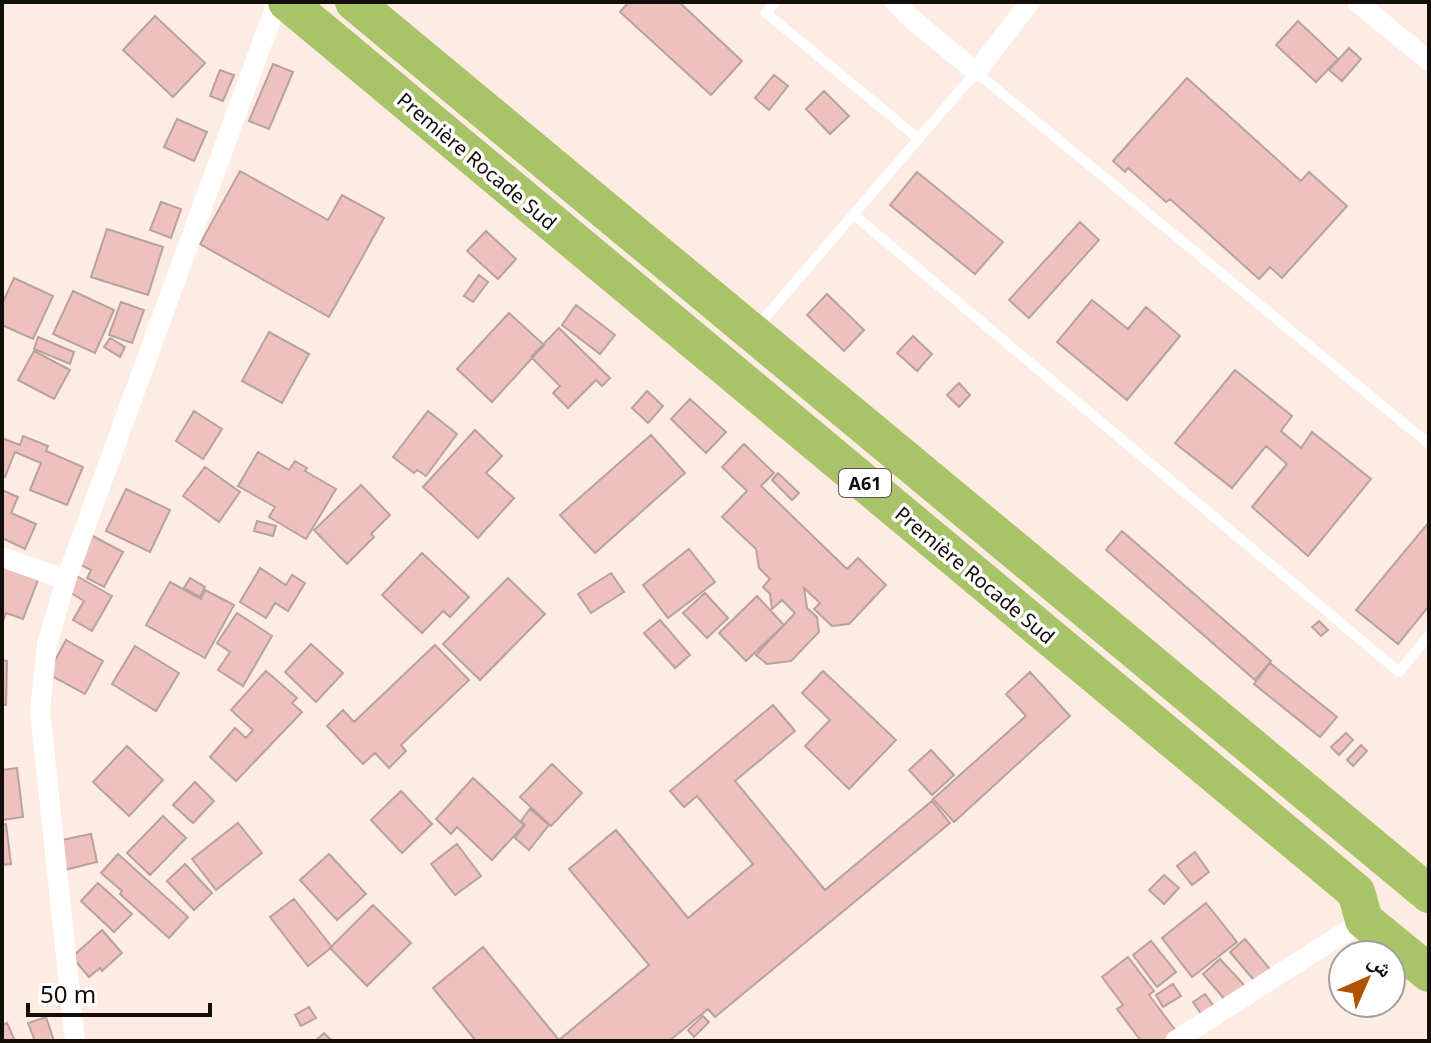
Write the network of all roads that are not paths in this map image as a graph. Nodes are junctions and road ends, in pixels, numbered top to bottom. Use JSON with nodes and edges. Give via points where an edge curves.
{"nodes":[{"id":1,"x":277,"y":2,"type":"edge"},
{"id":2,"x":287,"y":2,"type":"edge"},
{"id":3,"x":354,"y":2,"type":"edge"},
{"id":4,"x":775,"y":2,"type":"edge"},
{"id":5,"x":895,"y":2,"type":"edge"},
{"id":6,"x":1030,"y":2,"type":"edge"},
{"id":7,"x":1357,"y":2,"type":"edge"},
{"id":8,"x":1429,"y":61,"type":"edge"},
{"id":9,"x":976,"y":72,"type":"junction"},
{"id":10,"x":919,"y":139,"type":"junction"},
{"id":11,"x":854,"y":215,"type":"junction"},
{"id":12,"x":752,"y":332,"type":"junction"},
{"id":13,"x":1429,"y":444,"type":"edge"},
{"id":14,"x":2,"y":557,"type":"edge"},
{"id":15,"x":66,"y":580,"type":"junction"},
{"id":16,"x":1429,"y":635,"type":"edge"},
{"id":17,"x":1429,"y":894,"type":"edge"},
{"id":18,"x":1364,"y":920,"type":"junction"},
{"id":19,"x":1429,"y":973,"type":"edge"},
{"id":20,"x":75,"y":1041,"type":"edge"},
{"id":21,"x":1175,"y":1041,"type":"edge"}],
"edges":[{"from":1,"to":15,"type":"street"},
{"from":2,"to":18,"type":"highway","name":"Première Rocade Sud","number":"A61","via":[[1356,892]]},
{"from":3,"to":12,"type":"highway","number":"A61"},
{"from":4,"to":10,"type":"lane","via":[[766,13]]},
{"from":5,"to":9,"type":"street"},
{"from":6,"to":9,"type":"street"},
{"from":7,"to":8,"type":"street"},
{"from":9,"to":10,"type":"lane"},
{"from":9,"to":13,"type":"lane"},
{"from":10,"to":11,"type":"lane"},
{"from":11,"to":12,"type":"lane"},
{"from":11,"to":16,"type":"lane","via":[[1399,672]]},
{"from":12,"to":17,"type":"highway","number":"A61"},
{"from":14,"to":15,"type":"street"},
{"from":15,"to":20,"type":"street","via":[[47,644],[40,711]]},
{"from":18,"to":19,"type":"highway","name":"Première Rocade Sud","number":"A61"},
{"from":18,"to":21,"type":"street"}]}
